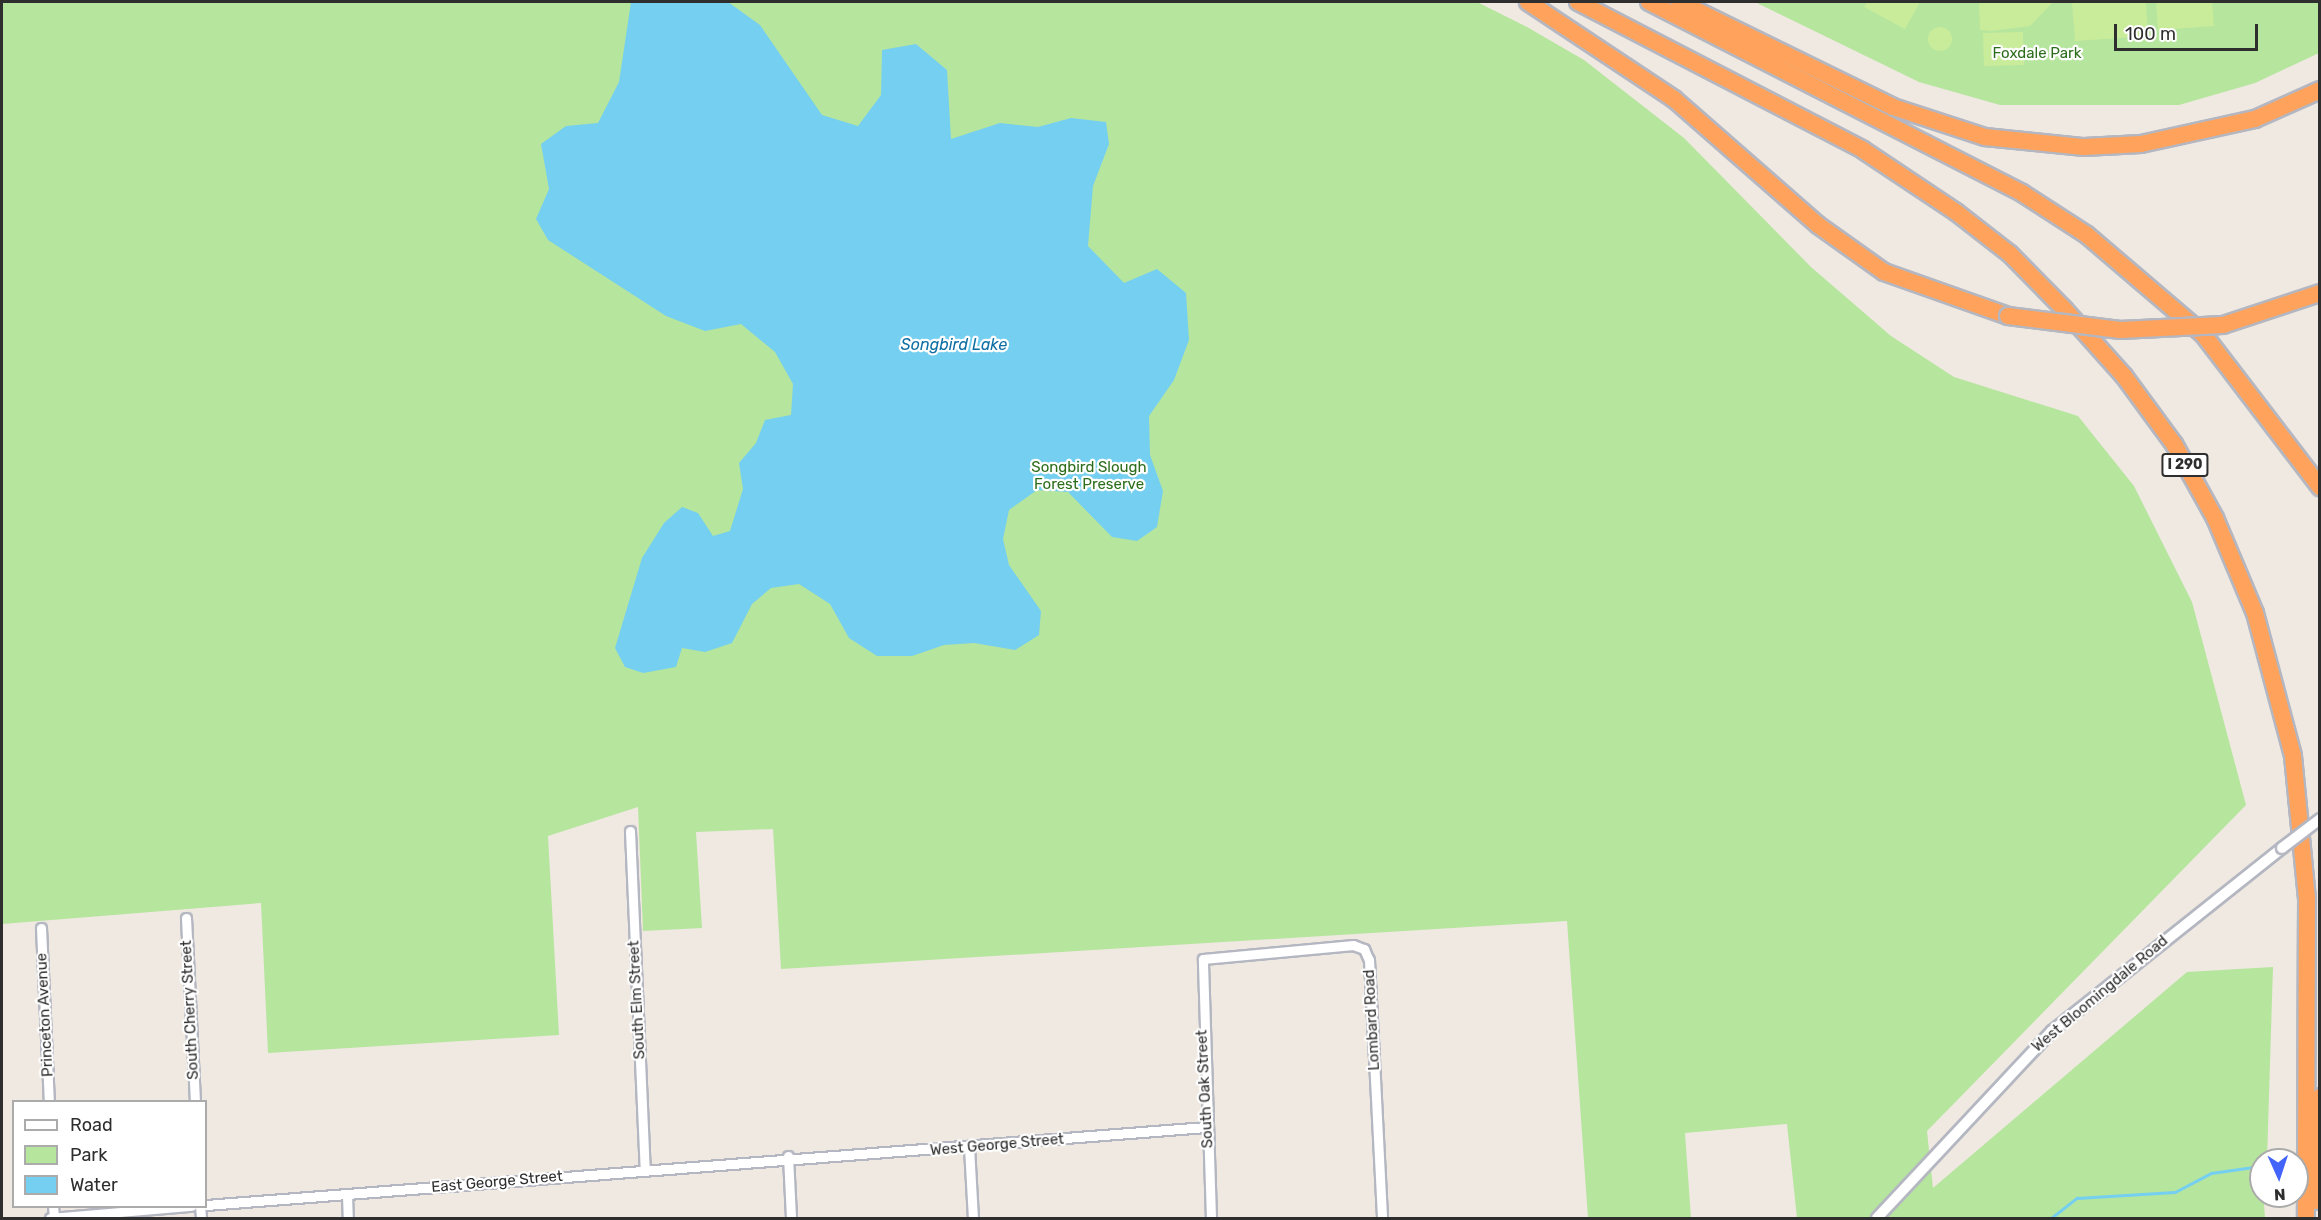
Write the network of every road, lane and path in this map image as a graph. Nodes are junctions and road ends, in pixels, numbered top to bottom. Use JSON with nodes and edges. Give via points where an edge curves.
{"nodes":[{"id":1,"x":1528,"y":2,"type":"edge"},
{"id":2,"x":1578,"y":2,"type":"edge"},
{"id":3,"x":1649,"y":2,"type":"edge"},
{"id":4,"x":1679,"y":2,"type":"edge"},
{"id":5,"x":2319,"y":90,"type":"edge"},
{"id":6,"x":2319,"y":292,"type":"edge"},
{"id":7,"x":2319,"y":488,"type":"edge"},
{"id":8,"x":2319,"y":819,"type":"edge"},
{"id":9,"x":630,"y":831,"type":"dead end"},
{"id":10,"x":186,"y":918,"type":"dead end"},
{"id":11,"x":41,"y":928,"type":"dead end"},
{"id":12,"x":1203,"y":959,"type":"joint"},
{"id":13,"x":2319,"y":1097,"type":"edge"},
{"id":14,"x":49,"y":1100,"type":"edge"},
{"id":15,"x":195,"y":1100,"type":"edge"},
{"id":16,"x":1207,"y":1127,"type":"junction"},
{"id":17,"x":969,"y":1147,"type":"junction"},
{"id":18,"x":788,"y":1156,"type":"junction"},
{"id":19,"x":645,"y":1170,"type":"junction"},
{"id":20,"x":347,"y":1195,"type":"junction"},
{"id":21,"x":207,"y":1205,"type":"edge"},
{"id":22,"x":168,"y":1208,"type":"edge"},
{"id":23,"x":52,"y":1218,"type":"edge"},
{"id":24,"x":348,"y":1218,"type":"edge"},
{"id":25,"x":791,"y":1218,"type":"edge"},
{"id":26,"x":973,"y":1218,"type":"edge"},
{"id":27,"x":1211,"y":1218,"type":"edge"},
{"id":28,"x":1382,"y":1218,"type":"edge"},
{"id":29,"x":1877,"y":1218,"type":"edge"},
{"id":30,"x":2306,"y":1218,"type":"edge"},
{"id":31,"x":2314,"y":1218,"type":"edge"}],
"edges":[{"from":1,"to":6,"type":"highway","bridge":true,"via":[[1674,99],[1818,225],[1884,272],[2008,316],[2120,330],[2223,325]]},
{"from":2,"to":30,"type":"highway","number":"I 290","via":[[1863,150],[1956,212],[2010,254],[2065,310],[2124,376],[2174,444],[2215,518],[2255,613],[2294,756],[2307,900]]},
{"from":3,"to":7,"type":"highway","via":[[1982,172],[2087,235],[2203,334],[2294,448]]},
{"from":4,"to":5,"type":"highway","via":[[1893,107],[1985,137],[2084,147],[2140,144],[2255,119]]},
{"from":8,"to":29,"type":"street","name":"West Bloomingdale Road","bridge":true,"via":[[2052,1031]]},
{"from":9,"to":19,"type":"street","name":"South Elm Street"},
{"from":10,"to":15,"type":"street","name":"South Cherry Street"},
{"from":11,"to":14,"type":"street","name":"Princeton Avenue"},
{"from":12,"to":16,"type":"street","name":"South Oak Street"},
{"from":12,"to":28,"type":"street","name":"Lombard Road","via":[[1353,945],[1367,954]]},
{"from":13,"to":31,"type":"highway"},
{"from":16,"to":17,"type":"street","name":"West George Street"},
{"from":16,"to":27,"type":"street","name":"South Oak Street"},
{"from":17,"to":18,"type":"street","name":"West George Street","via":[[842,1159]]},
{"from":17,"to":26,"type":"street"},
{"from":18,"to":19,"type":"street","name":"East George Street"},
{"from":18,"to":25,"type":"street"},
{"from":19,"to":20,"type":"street","name":"East George Street"},
{"from":20,"to":21,"type":"street","name":"East George Street"},
{"from":20,"to":24,"type":"street"},
{"from":22,"to":23,"type":"street"}]}
